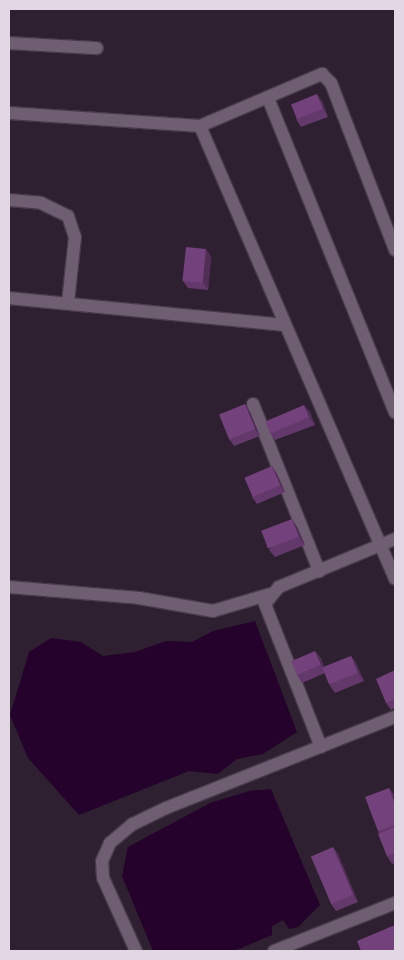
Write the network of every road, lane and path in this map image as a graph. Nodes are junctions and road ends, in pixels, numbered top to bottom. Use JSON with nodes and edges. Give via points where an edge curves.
{"nodes":[{"id":1,"x":9,"y":44,"type":"edge"},
{"id":2,"x":97,"y":48,"type":"dead end"},
{"id":3,"x":268,"y":98,"type":"junction"},
{"id":4,"x":9,"y":113,"type":"edge"},
{"id":5,"x":200,"y":126,"type":"junction"},
{"id":6,"x":9,"y":200,"type":"edge"},
{"id":7,"x":395,"y":250,"type":"edge"},
{"id":8,"x":9,"y":298,"type":"edge"},
{"id":9,"x":68,"y":302,"type":"junction"},
{"id":10,"x":284,"y":326,"type":"junction"},
{"id":11,"x":253,"y":404,"type":"dead end"},
{"id":12,"x":395,"y":412,"type":"edge"},
{"id":13,"x":395,"y":539,"type":"edge"},
{"id":14,"x":382,"y":545,"type":"junction"},
{"id":15,"x":319,"y":571,"type":"junction"},
{"id":16,"x":395,"y":579,"type":"edge"},
{"id":17,"x":9,"y":587,"type":"edge"},
{"id":18,"x":270,"y":594,"type":"junction"},
{"id":19,"x":395,"y":717,"type":"edge"},
{"id":20,"x":321,"y":747,"type":"junction"},
{"id":21,"x":395,"y":903,"type":"edge"},
{"id":22,"x":292,"y":948,"type":"edge"},
{"id":23,"x":136,"y":951,"type":"edge"},
{"id":24,"x":274,"y":951,"type":"edge"}],
"edges":[{"from":1,"to":2,"type":"street"},
{"from":3,"to":5,"type":"street"},
{"from":3,"to":7,"type":"street","via":[[315,75],[327,78]]},
{"from":3,"to":12,"type":"street"},
{"from":4,"to":5,"type":"street"},
{"from":5,"to":10,"type":"street"},
{"from":6,"to":9,"type":"street","via":[[41,203],[68,216],[75,237]]},
{"from":8,"to":9,"type":"street"},
{"from":9,"to":10,"type":"street"},
{"from":10,"to":14,"type":"street"},
{"from":11,"to":15,"type":"street"},
{"from":13,"to":14,"type":"street"},
{"from":14,"to":15,"type":"street"},
{"from":14,"to":16,"type":"street"},
{"from":15,"to":18,"type":"street"},
{"from":17,"to":18,"type":"street","via":[[139,598],[213,611]]},
{"from":18,"to":20,"type":"street","via":[[265,613]]},
{"from":19,"to":20,"type":"street"},
{"from":20,"to":23,"type":"street","via":[[166,808],[133,824],[110,843],[102,861],[103,878]]},
{"from":21,"to":22,"type":"street"},
{"from":22,"to":24,"type":"street"}]}
